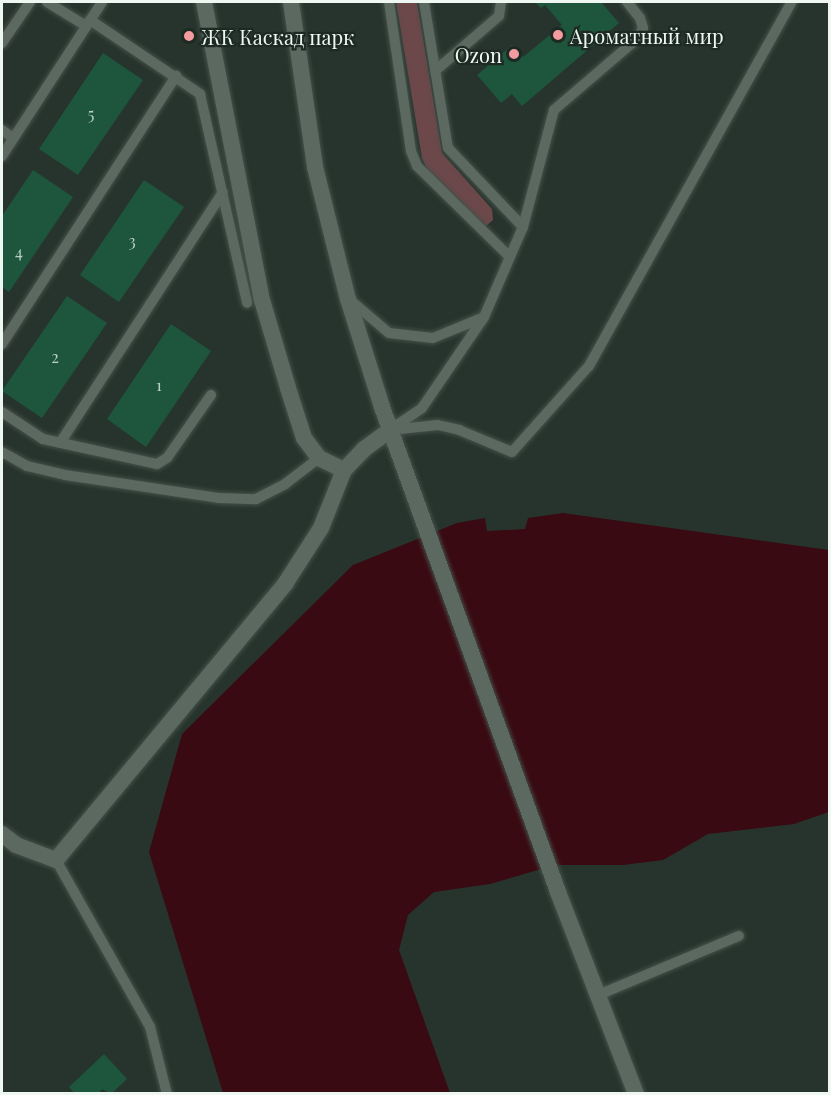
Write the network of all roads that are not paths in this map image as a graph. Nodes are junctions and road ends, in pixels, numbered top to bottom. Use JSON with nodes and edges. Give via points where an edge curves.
{"nodes":[{"id":1,"x":30,"y":2,"type":"edge"},
{"id":2,"x":47,"y":2,"type":"edge"},
{"id":3,"x":102,"y":2,"type":"edge"},
{"id":4,"x":204,"y":2,"type":"edge"},
{"id":5,"x":291,"y":2,"type":"edge"},
{"id":6,"x":389,"y":2,"type":"edge"},
{"id":7,"x":424,"y":2,"type":"edge"},
{"id":8,"x":501,"y":2,"type":"edge"},
{"id":9,"x":627,"y":2,"type":"edge"},
{"id":10,"x":792,"y":2,"type":"edge"},
{"id":11,"x":88,"y":23,"type":"junction"},
{"id":12,"x":2,"y":43,"type":"edge"},
{"id":13,"x":435,"y":71,"type":"junction"},
{"id":14,"x":176,"y":76,"type":"junction"},
{"id":15,"x":2,"y":130,"type":"edge"},
{"id":16,"x":13,"y":138,"type":"junction"},
{"id":17,"x":2,"y":156,"type":"edge"},
{"id":18,"x":223,"y":192,"type":"junction"},
{"id":19,"x":523,"y":227,"type":"junction"},
{"id":20,"x":510,"y":257,"type":"junction"},
{"id":21,"x":348,"y":298,"type":"junction"},
{"id":22,"x":247,"y":303,"type":"dead end"},
{"id":23,"x":484,"y":317,"type":"junction"},
{"id":24,"x":2,"y":344,"type":"edge"},
{"id":25,"x":211,"y":395,"type":"dead end"},
{"id":26,"x":2,"y":412,"type":"edge"},
{"id":27,"x":390,"y":430,"type":"junction"},
{"id":28,"x":60,"y":442,"type":"junction"},
{"id":29,"x":2,"y":452,"type":"edge"},
{"id":30,"x":319,"y":458,"type":"junction"},
{"id":31,"x":344,"y":470,"type":"junction"},
{"id":32,"x":2,"y":834,"type":"edge"},
{"id":33,"x":56,"y":860,"type":"junction"},
{"id":34,"x":739,"y":936,"type":"dead end"},
{"id":35,"x":596,"y":996,"type":"junction"},
{"id":36,"x":167,"y":1094,"type":"edge"},
{"id":37,"x":636,"y":1094,"type":"edge"}],
"edges":[{"from":1,"to":12,"type":"lane"},
{"from":2,"to":11,"type":"lane"},
{"from":3,"to":11,"type":"lane"},
{"from":4,"to":30,"type":"main road","via":[[262,300],[304,438]]},
{"from":5,"to":21,"type":"main road","via":[[315,167]]},
{"from":6,"to":20,"type":"lane","via":[[411,152],[417,166]]},
{"from":7,"to":13,"type":"lane"},
{"from":8,"to":13,"type":"lane","via":[[499,16]]},
{"from":9,"to":19,"type":"lane","via":[[644,28],[638,38],[554,110]]},
{"from":10,"to":27,"type":"lane","via":[[589,366],[512,452],[438,425]]},
{"from":11,"to":14,"type":"lane"},
{"from":11,"to":16,"type":"lane"},
{"from":13,"to":19,"type":"lane","via":[[448,148]]},
{"from":14,"to":18,"type":"lane","via":[[193,87],[204,104]]},
{"from":14,"to":24,"type":"lane"},
{"from":15,"to":16,"type":"lane"},
{"from":16,"to":17,"type":"lane"},
{"from":18,"to":22,"type":"lane"},
{"from":18,"to":28,"type":"lane"},
{"from":19,"to":20,"type":"lane"},
{"from":20,"to":23,"type":"lane"},
{"from":21,"to":23,"type":"lane","via":[[389,333],[433,338]]},
{"from":21,"to":27,"type":"main road"},
{"from":23,"to":27,"type":"lane","via":[[422,408]]},
{"from":25,"to":28,"type":"lane","via":[[162,462]]},
{"from":26,"to":28,"type":"lane","via":[[43,439]]},
{"from":27,"to":31,"type":"main road","via":[[364,448]]},
{"from":27,"to":35,"type":"main road"},
{"from":29,"to":30,"type":"lane","via":[[27,466],[65,475],[218,498],[256,499],[285,484]]},
{"from":30,"to":31,"type":"main road"},
{"from":31,"to":33,"type":"main road","via":[[321,528],[285,584]]},
{"from":32,"to":33,"type":"main road","via":[[16,845]]},
{"from":33,"to":36,"type":"lane","via":[[150,1027]]},
{"from":34,"to":35,"type":"lane"},
{"from":35,"to":37,"type":"main road"}]}
